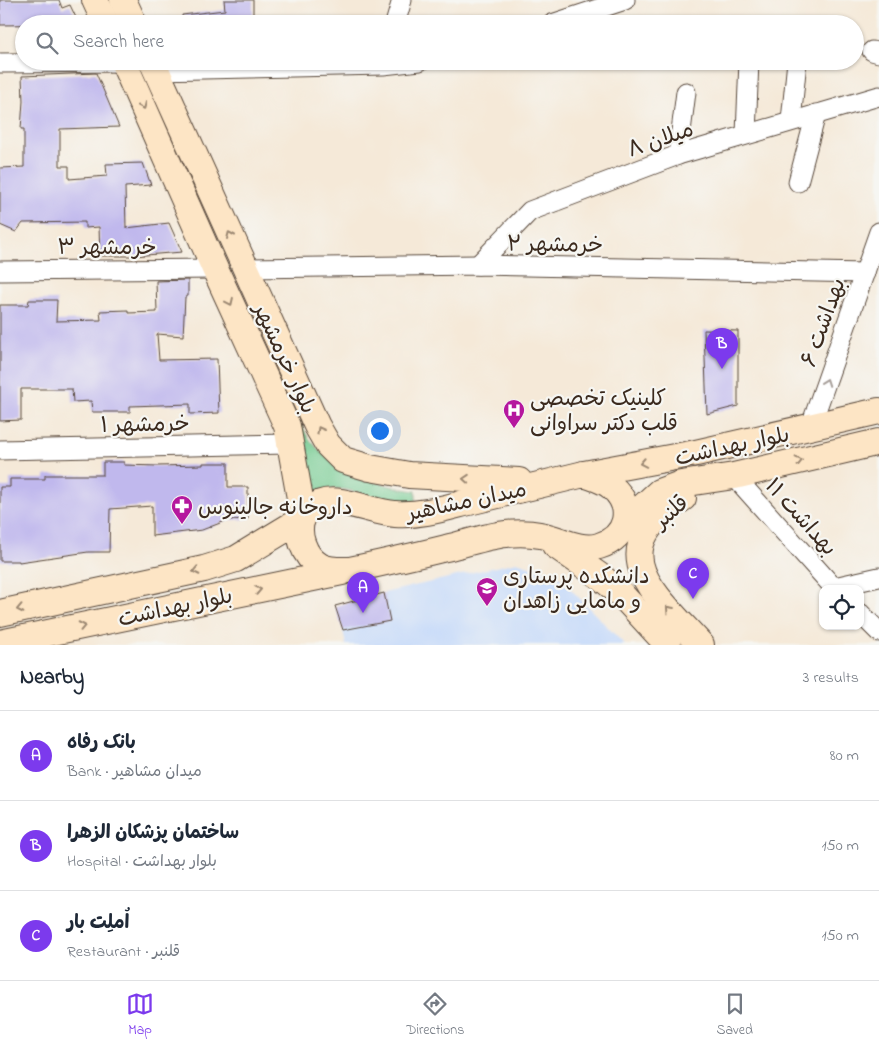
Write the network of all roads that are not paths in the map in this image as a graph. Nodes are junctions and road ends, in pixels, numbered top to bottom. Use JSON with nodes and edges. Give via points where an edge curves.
{"nodes":[{"id":1,"x":96,"y":0,"type":"edge"},
{"id":2,"x":123,"y":0,"type":"edge"},
{"id":3,"x":402,"y":0,"type":"edge"},
{"id":4,"x":625,"y":0,"type":"edge"},
{"id":5,"x":102,"y":15,"type":"edge"},
{"id":6,"x":130,"y":15,"type":"edge"},
{"id":7,"x":398,"y":15,"type":"edge"},
{"id":8,"x":579,"y":15,"type":"edge"},
{"id":9,"x":0,"y":63,"type":"edge"},
{"id":10,"x":15,"y":63,"type":"edge"},
{"id":11,"x":127,"y":70,"type":"edge"},
{"id":12,"x":156,"y":70,"type":"edge"},
{"id":13,"x":748,"y":70,"type":"edge"},
{"id":14,"x":796,"y":70,"type":"edge"},
{"id":15,"x":686,"y":92,"type":"dead end"},
{"id":16,"x":879,"y":96,"type":"edge"},
{"id":17,"x":816,"y":114,"type":"junction"},
{"id":18,"x":791,"y":121,"type":"junction"},
{"id":19,"x":746,"y":134,"type":"junction"},
{"id":20,"x":678,"y":155,"type":"junction"},
{"id":21,"x":798,"y":182,"type":"dead end"},
{"id":22,"x":879,"y":232,"type":"edge"},
{"id":23,"x":478,"y":265,"type":"junction"},
{"id":24,"x":245,"y":268,"type":"junction"},
{"id":25,"x":215,"y":269,"type":"junction"},
{"id":26,"x":0,"y":271,"type":"edge"},
{"id":27,"x":865,"y":273,"type":"junction"},
{"id":28,"x":879,"y":411,"type":"edge"},
{"id":29,"x":810,"y":428,"type":"junction"},
{"id":30,"x":879,"y":442,"type":"edge"},
{"id":31,"x":290,"y":444,"type":"junction"},
{"id":32,"x":0,"y":450,"type":"edge"},
{"id":33,"x":584,"y":474,"type":"junction"},
{"id":34,"x":734,"y":476,"type":"junction"},
{"id":35,"x":707,"y":481,"type":"junction"},
{"id":36,"x":550,"y":483,"type":"junction"},
{"id":37,"x":303,"y":517,"type":"junction"},
{"id":38,"x":626,"y":522,"type":"junction"},
{"id":39,"x":540,"y":535,"type":"junction"},
{"id":40,"x":350,"y":570,"type":"junction"},
{"id":41,"x":879,"y":577,"type":"edge"},
{"id":42,"x":831,"y":585,"type":"edge"},
{"id":43,"x":846,"y":585,"type":"edge"},
{"id":44,"x":0,"y":613,"type":"edge"},
{"id":45,"x":864,"y":618,"type":"edge"},
{"id":46,"x":879,"y":632,"type":"edge"},
{"id":47,"x":0,"y":643,"type":"edge"},
{"id":48,"x":668,"y":645,"type":"edge"},
{"id":49,"x":701,"y":645,"type":"edge"}],
"edges":[{"from":1,"to":5,"type":"main road"},
{"from":2,"to":6,"type":"main road"},
{"from":3,"to":7,"type":"street"},
{"from":4,"to":8,"type":"street"},
{"from":9,"to":10,"type":"street"},
{"from":11,"to":25,"type":"main road","name":"بلوار خرمشهر","one_way":true},
{"from":24,"to":12,"type":"main road","name":"بلوار خرمشهر","one_way":true},
{"from":13,"to":19,"type":"street"},
{"from":14,"to":18,"type":"street"},
{"from":15,"to":20,"type":"street"},
{"from":16,"to":17,"type":"street","name":"میلان ۸"},
{"from":17,"to":18,"type":"street","name":"میلان ۸"},
{"from":17,"to":21,"type":"street"},
{"from":18,"to":19,"type":"street","name":"میلان ۸"},
{"from":19,"to":20,"type":"street","name":"میلان ۸"},
{"from":20,"to":23,"type":"street","name":"میلان ۸","via":[[530,211]]},
{"from":22,"to":27,"type":"street","name":"بهداشت ۶"},
{"from":23,"to":24,"type":"street","name":"خرمشهر ۲"},
{"from":23,"to":27,"type":"street","name":"خرمشهر ۲"},
{"from":24,"to":25,"type":"main road"},
{"from":36,"to":24,"type":"main road","name":"بلوار خرمشهر","one_way":true,"via":[[408,475],[344,460],[328,445],[318,426]]},
{"from":25,"to":26,"type":"street","name":"خرمشهر ۳"},
{"from":25,"to":31,"type":"main road","name":"بلوار خرمشهر","one_way":true,"via":[[287,426]]},
{"from":29,"to":27,"type":"street","name":"بهداشت ۶","one_way":true},
{"from":28,"to":29,"type":"main road","name":"بلوار بهداشت"},
{"from":29,"to":33,"type":"main road","name":"بلوار بهداشت","one_way":true},
{"from":34,"to":30,"type":"main road","name":"بلوار بهداشت","one_way":true},
{"from":31,"to":32,"type":"street","name":"خرمشهر ۱"},
{"from":31,"to":37,"type":"main road","name":"بلوار خرمشهر"},
{"from":33,"to":36,"type":"main road","name":"میدان مشاهیر"},
{"from":33,"to":38,"type":"main road","via":[[602,480],[618,494]]},
{"from":34,"to":35,"type":"main road","name":"بلوار بهداشت"},
{"from":34,"to":42,"type":"street","name":"بهداشت ۱۱"},
{"from":35,"to":38,"type":"main road","name":"بلوار بهداشت","via":[[681,484],[659,492]]},
{"from":49,"to":35,"type":"main road","name":"قلنبر","one_way":true,"via":[[650,589],[640,565],[640,554],[641,543],[655,519]]},
{"from":36,"to":37,"type":"main road","name":"میدان مشاهیر","via":[[416,514],[387,514],[331,501],[317,505]]},
{"from":37,"to":40,"type":"main road","name":"میدان مشاهیر","via":[[301,534],[307,554],[314,562],[327,569]]},
{"from":37,"to":44,"type":"main road","name":"بلوار بهداشت","one_way":true,"via":[[236,559],[204,569]]},
{"from":38,"to":39,"type":"main road","name":"میدان مشاهیر","via":[[612,539],[598,546],[583,547]]},
{"from":39,"to":40,"type":"main road","name":"میدان مشاهیر","via":[[505,534]]},
{"from":39,"to":48,"type":"main road","via":[[621,594]]},
{"from":47,"to":40,"type":"main road","name":"بلوار بهداشت","one_way":true},
{"from":41,"to":43,"type":"street"},
{"from":45,"to":46,"type":"street"}]}
